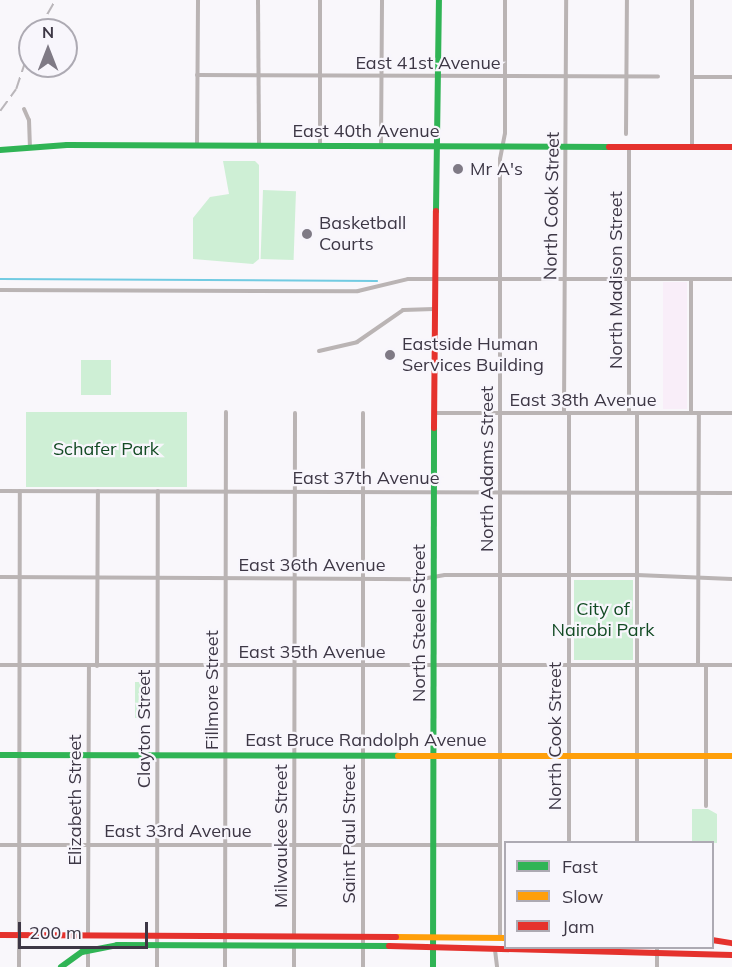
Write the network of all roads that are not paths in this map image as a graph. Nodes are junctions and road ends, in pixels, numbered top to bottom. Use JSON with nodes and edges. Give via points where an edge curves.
{"nodes":[{"id":1,"x":198,"y":0,"type":"edge"},
{"id":2,"x":258,"y":0,"type":"edge"},
{"id":3,"x":320,"y":0,"type":"edge"},
{"id":4,"x":382,"y":0,"type":"edge"},
{"id":5,"x":439,"y":0,"type":"edge"},
{"id":6,"x":505,"y":0,"type":"edge"},
{"id":7,"x":566,"y":0,"type":"edge"},
{"id":8,"x":627,"y":0,"type":"edge"},
{"id":9,"x":692,"y":0,"type":"edge"},
{"id":10,"x":198,"y":75,"type":"junction"},
{"id":11,"x":258,"y":75,"type":"junction"},
{"id":12,"x":320,"y":76,"type":"junction"},
{"id":13,"x":382,"y":76,"type":"junction"},
{"id":14,"x":439,"y":76,"type":"junction"},
{"id":15,"x":505,"y":76,"type":"junction"},
{"id":16,"x":566,"y":77,"type":"junction"},
{"id":17,"x":627,"y":77,"type":"junction"},
{"id":18,"x":658,"y":77,"type":"dead end"},
{"id":19,"x":692,"y":77,"type":"junction"},
{"id":20,"x":732,"y":77,"type":"edge"},
{"id":21,"x":24,"y":109,"type":"dead end"},
{"id":22,"x":626,"y":134,"type":"dead end"},
{"id":23,"x":197,"y":146,"type":"junction"},
{"id":24,"x":259,"y":146,"type":"junction"},
{"id":25,"x":320,"y":146,"type":"junction"},
{"id":26,"x":381,"y":146,"type":"junction"},
{"id":27,"x":439,"y":146,"type":"junction"},
{"id":28,"x":503,"y":146,"type":"junction"},
{"id":29,"x":30,"y":147,"type":"junction"},
{"id":30,"x":566,"y":147,"type":"junction"},
{"id":31,"x":629,"y":147,"type":"junction"},
{"id":32,"x":692,"y":147,"type":"junction"},
{"id":33,"x":732,"y":147,"type":"edge"},
{"id":34,"x":0,"y":150,"type":"edge"},
{"id":35,"x":434,"y":277,"type":"junction"},
{"id":36,"x":691,"y":279,"type":"junction"},
{"id":37,"x":732,"y":279,"type":"edge"},
{"id":38,"x":500,"y":280,"type":"junction"},
{"id":39,"x":565,"y":280,"type":"junction"},
{"id":40,"x":629,"y":280,"type":"junction"},
{"id":41,"x":0,"y":290,"type":"edge"},
{"id":42,"x":434,"y":309,"type":"junction"},
{"id":43,"x":319,"y":351,"type":"dead end"},
{"id":44,"x":226,"y":412,"type":"dead end"},
{"id":45,"x":295,"y":413,"type":"dead end"},
{"id":46,"x":363,"y":413,"type":"dead end"},
{"id":47,"x":434,"y":413,"type":"junction"},
{"id":48,"x":500,"y":413,"type":"junction"},
{"id":49,"x":567,"y":413,"type":"junction"},
{"id":50,"x":629,"y":413,"type":"junction"},
{"id":51,"x":638,"y":413,"type":"junction"},
{"id":52,"x":692,"y":413,"type":"junction"},
{"id":53,"x":699,"y":413,"type":"junction"},
{"id":54,"x":732,"y":413,"type":"edge"},
{"id":55,"x":0,"y":491,"type":"edge"},
{"id":56,"x":20,"y":491,"type":"junction"},
{"id":57,"x":98,"y":491,"type":"junction"},
{"id":58,"x":158,"y":491,"type":"junction"},
{"id":59,"x":225,"y":492,"type":"junction"},
{"id":60,"x":295,"y":492,"type":"junction"},
{"id":61,"x":363,"y":492,"type":"junction"},
{"id":62,"x":434,"y":492,"type":"junction"},
{"id":63,"x":500,"y":492,"type":"junction"},
{"id":64,"x":569,"y":493,"type":"junction"},
{"id":65,"x":638,"y":493,"type":"junction"},
{"id":66,"x":699,"y":493,"type":"junction"},
{"id":67,"x":732,"y":493,"type":"edge"},
{"id":68,"x":500,"y":575,"type":"junction"},
{"id":69,"x":569,"y":575,"type":"junction"},
{"id":70,"x":637,"y":575,"type":"junction"},
{"id":71,"x":434,"y":577,"type":"junction"},
{"id":72,"x":698,"y":577,"type":"junction"},
{"id":73,"x":0,"y":578,"type":"edge"},
{"id":74,"x":20,"y":578,"type":"junction"},
{"id":75,"x":98,"y":578,"type":"junction"},
{"id":76,"x":158,"y":578,"type":"junction"},
{"id":77,"x":225,"y":578,"type":"junction"},
{"id":78,"x":363,"y":578,"type":"junction"},
{"id":79,"x":295,"y":579,"type":"junction"},
{"id":80,"x":732,"y":579,"type":"edge"},
{"id":81,"x":500,"y":664,"type":"junction"},
{"id":82,"x":0,"y":665,"type":"edge"},
{"id":83,"x":20,"y":665,"type":"junction"},
{"id":84,"x":569,"y":665,"type":"junction"},
{"id":85,"x":637,"y":665,"type":"junction"},
{"id":86,"x":698,"y":665,"type":"junction"},
{"id":87,"x":706,"y":665,"type":"junction"},
{"id":88,"x":732,"y":665,"type":"edge"},
{"id":89,"x":89,"y":666,"type":"junction"},
{"id":90,"x":98,"y":666,"type":"junction"},
{"id":91,"x":158,"y":666,"type":"junction"},
{"id":92,"x":225,"y":666,"type":"junction"},
{"id":93,"x":294,"y":666,"type":"junction"},
{"id":94,"x":363,"y":666,"type":"junction"},
{"id":95,"x":433,"y":666,"type":"junction"},
{"id":96,"x":0,"y":755,"type":"edge"},
{"id":97,"x":20,"y":755,"type":"junction"},
{"id":98,"x":89,"y":755,"type":"junction"},
{"id":99,"x":158,"y":755,"type":"junction"},
{"id":100,"x":226,"y":755,"type":"junction"},
{"id":101,"x":295,"y":755,"type":"junction"},
{"id":102,"x":363,"y":755,"type":"junction"},
{"id":103,"x":433,"y":756,"type":"junction"},
{"id":104,"x":500,"y":756,"type":"junction"},
{"id":105,"x":568,"y":756,"type":"junction"},
{"id":106,"x":637,"y":756,"type":"junction"},
{"id":107,"x":706,"y":756,"type":"junction"},
{"id":108,"x":732,"y":756,"type":"edge"},
{"id":109,"x":706,"y":806,"type":"dead end"},
{"id":110,"x":569,"y":841,"type":"edge"},
{"id":111,"x":637,"y":841,"type":"edge"},
{"id":112,"x":0,"y":845,"type":"edge"},
{"id":113,"x":20,"y":845,"type":"junction"},
{"id":114,"x":88,"y":845,"type":"junction"},
{"id":115,"x":157,"y":845,"type":"junction"},
{"id":116,"x":226,"y":845,"type":"junction"},
{"id":117,"x":295,"y":845,"type":"junction"},
{"id":118,"x":363,"y":845,"type":"junction"},
{"id":119,"x":433,"y":845,"type":"junction"},
{"id":120,"x":500,"y":845,"type":"junction"},
{"id":121,"x":0,"y":935,"type":"edge"},
{"id":122,"x":20,"y":935,"type":"junction"},
{"id":123,"x":88,"y":935,"type":"junction"},
{"id":124,"x":157,"y":936,"type":"junction"},
{"id":125,"x":226,"y":936,"type":"junction"},
{"id":126,"x":294,"y":936,"type":"junction"},
{"id":127,"x":363,"y":936,"type":"junction"},
{"id":128,"x":433,"y":937,"type":"junction"},
{"id":129,"x":503,"y":938,"type":"edge"},
{"id":130,"x":714,"y":940,"type":"edge"},
{"id":131,"x":732,"y":943,"type":"edge"},
{"id":132,"x":157,"y":945,"type":"junction"},
{"id":133,"x":226,"y":945,"type":"junction"},
{"id":134,"x":294,"y":946,"type":"junction"},
{"id":135,"x":363,"y":946,"type":"junction"},
{"id":136,"x":433,"y":946,"type":"junction"},
{"id":137,"x":88,"y":950,"type":"junction"},
{"id":138,"x":637,"y":950,"type":"edge"},
{"id":139,"x":657,"y":950,"type":"edge"},
{"id":140,"x":495,"y":953,"type":"junction"},
{"id":141,"x":732,"y":955,"type":"edge"},
{"id":142,"x":20,"y":967,"type":"edge"},
{"id":143,"x":62,"y":967,"type":"edge"},
{"id":144,"x":88,"y":967,"type":"edge"},
{"id":145,"x":157,"y":967,"type":"edge"},
{"id":146,"x":225,"y":967,"type":"edge"},
{"id":147,"x":294,"y":967,"type":"edge"},
{"id":148,"x":363,"y":967,"type":"edge"},
{"id":149,"x":433,"y":967,"type":"edge"},
{"id":150,"x":497,"y":967,"type":"edge"},
{"id":151,"x":657,"y":967,"type":"edge"}],
"edges":[{"from":1,"to":10,"type":"street"},
{"from":2,"to":11,"type":"street"},
{"from":3,"to":12,"type":"street"},
{"from":4,"to":13,"type":"street"},
{"from":5,"to":14,"type":"street","name":"North Steele Street"},
{"from":6,"to":15,"type":"street","name":"North Adams Street"},
{"from":7,"to":16,"type":"street","name":"North Cook Street"},
{"from":8,"to":17,"type":"street"},
{"from":9,"to":19,"type":"street"},
{"from":10,"to":11,"type":"street","name":"East 41st Avenue"},
{"from":10,"to":23,"type":"street"},
{"from":11,"to":12,"type":"street","name":"East 41st Avenue"},
{"from":11,"to":24,"type":"street"},
{"from":12,"to":13,"type":"street","name":"East 41st Avenue"},
{"from":12,"to":25,"type":"street"},
{"from":13,"to":14,"type":"street","name":"East 41st Avenue"},
{"from":13,"to":26,"type":"street"},
{"from":14,"to":15,"type":"street","name":"East 41st Avenue"},
{"from":14,"to":27,"type":"street","name":"North Steele Street"},
{"from":15,"to":16,"type":"street","name":"East 41st Avenue"},
{"from":15,"to":28,"type":"street","name":"North Adams Street"},
{"from":16,"to":17,"type":"street","name":"East 41st Avenue"},
{"from":16,"to":30,"type":"street","name":"North Cook Street"},
{"from":17,"to":18,"type":"street","name":"East 41st Avenue"},
{"from":17,"to":22,"type":"street"},
{"from":19,"to":20,"type":"street"},
{"from":19,"to":32,"type":"street"},
{"from":21,"to":29,"type":"street","via":[[29,120]]},
{"from":23,"to":24,"type":"street","name":"East 40th Avenue"},
{"from":23,"to":29,"type":"street","name":"East 40th Avenue"},
{"from":24,"to":25,"type":"street","name":"East 40th Avenue"},
{"from":25,"to":26,"type":"street","name":"East 40th Avenue"},
{"from":26,"to":27,"type":"street","name":"East 40th Avenue"},
{"from":27,"to":28,"type":"street","name":"East 40th Avenue"},
{"from":27,"to":35,"type":"street","name":"North Steele Street"},
{"from":28,"to":30,"type":"street","name":"East 40th Avenue"},
{"from":28,"to":38,"type":"street","name":"North Adams Street"},
{"from":29,"to":34,"type":"street","name":"East 40th Avenue"},
{"from":30,"to":31,"type":"street","name":"East 40th Avenue"},
{"from":30,"to":39,"type":"street","name":"North Cook Street"},
{"from":31,"to":32,"type":"street","name":"East 40th Avenue"},
{"from":31,"to":40,"type":"street","name":"North Madison Street"},
{"from":32,"to":33,"type":"street","name":"East 40th Avenue"},
{"from":35,"to":38,"type":"street"},
{"from":35,"to":41,"type":"street","via":[[358,291]]},
{"from":35,"to":42,"type":"street","name":"North Steele Street"},
{"from":36,"to":37,"type":"street"},
{"from":36,"to":40,"type":"street"},
{"from":36,"to":52,"type":"street"},
{"from":38,"to":39,"type":"street"},
{"from":38,"to":48,"type":"street","name":"North Adams Street"},
{"from":39,"to":40,"type":"street"},
{"from":39,"to":49,"type":"street","name":"North Cook Street"},
{"from":40,"to":50,"type":"street","name":"North Madison Street"},
{"from":42,"to":43,"type":"street","via":[[403,310],[355,343]]},
{"from":42,"to":47,"type":"street","name":"North Steele Street"},
{"from":44,"to":59,"type":"street","name":"Fillmore Street"},
{"from":45,"to":60,"type":"street","name":"Milwaukee Street"},
{"from":46,"to":61,"type":"street","name":"Saint Paul Street"},
{"from":47,"to":48,"type":"street","name":"East 38th Avenue"},
{"from":47,"to":62,"type":"street","name":"North Steele Street"},
{"from":48,"to":49,"type":"street","name":"East 38th Avenue"},
{"from":48,"to":63,"type":"street","name":"North Adams Street"},
{"from":49,"to":50,"type":"street","name":"East 38th Avenue"},
{"from":49,"to":64,"type":"street","name":"North Cook Street"},
{"from":50,"to":51,"type":"street","name":"East 38th Avenue"},
{"from":51,"to":52,"type":"street","name":"East 38th Avenue"},
{"from":51,"to":65,"type":"street"},
{"from":52,"to":53,"type":"street","name":"East 38th Avenue"},
{"from":53,"to":54,"type":"street","name":"East 38th Avenue"},
{"from":53,"to":66,"type":"street"},
{"from":55,"to":56,"type":"street","name":"East 37th Avenue"},
{"from":56,"to":57,"type":"street","name":"East 37th Avenue"},
{"from":56,"to":74,"type":"street"},
{"from":57,"to":58,"type":"street","name":"East 37th Avenue"},
{"from":57,"to":75,"type":"street"},
{"from":58,"to":59,"type":"street","name":"East 37th Avenue"},
{"from":58,"to":76,"type":"street","name":"Clayton Street"},
{"from":59,"to":60,"type":"street","name":"East 37th Avenue"},
{"from":59,"to":77,"type":"street","name":"Fillmore Street"},
{"from":60,"to":61,"type":"street","name":"East 37th Avenue"},
{"from":60,"to":79,"type":"street","name":"Milwaukee Street"},
{"from":61,"to":62,"type":"street","name":"East 37th Avenue"},
{"from":61,"to":78,"type":"street","name":"Saint Paul Street"},
{"from":62,"to":63,"type":"street","name":"East 37th Avenue"},
{"from":62,"to":71,"type":"street","name":"North Steele Street"},
{"from":63,"to":64,"type":"street","name":"East 37th Avenue"},
{"from":63,"to":68,"type":"street","name":"North Adams Street"},
{"from":64,"to":65,"type":"street","name":"East 37th Avenue"},
{"from":64,"to":69,"type":"street","name":"North Cook Street"},
{"from":65,"to":66,"type":"street","name":"East 37th Avenue"},
{"from":65,"to":70,"type":"street"},
{"from":66,"to":67,"type":"street","name":"East 37th Avenue"},
{"from":66,"to":72,"type":"street"},
{"from":68,"to":69,"type":"street","name":"East 36th Avenue"},
{"from":68,"to":71,"type":"street","name":"East 36th Avenue"},
{"from":68,"to":81,"type":"street","name":"North Adams Street"},
{"from":69,"to":70,"type":"street","name":"East 36th Avenue"},
{"from":69,"to":84,"type":"street","name":"North Cook Street"},
{"from":70,"to":72,"type":"street","name":"East 36th Avenue"},
{"from":70,"to":85,"type":"street"},
{"from":71,"to":78,"type":"street","name":"East 36th Avenue"},
{"from":71,"to":95,"type":"street","name":"North Steele Street"},
{"from":72,"to":80,"type":"street","name":"East 36th Avenue"},
{"from":72,"to":86,"type":"street"},
{"from":73,"to":74,"type":"street","name":"East 36th Avenue"},
{"from":74,"to":75,"type":"street","name":"East 36th Avenue"},
{"from":74,"to":83,"type":"street"},
{"from":75,"to":76,"type":"street","name":"East 36th Avenue"},
{"from":75,"to":90,"type":"street"},
{"from":76,"to":77,"type":"street","name":"East 36th Avenue"},
{"from":76,"to":91,"type":"street","name":"Clayton Street"},
{"from":77,"to":79,"type":"street","name":"East 36th Avenue"},
{"from":77,"to":92,"type":"street","name":"Fillmore Street"},
{"from":78,"to":79,"type":"street","name":"East 36th Avenue"},
{"from":78,"to":94,"type":"street","name":"Saint Paul Street"},
{"from":79,"to":93,"type":"street","name":"Milwaukee Street"},
{"from":81,"to":84,"type":"street","name":"East 35th Avenue"},
{"from":81,"to":95,"type":"street","name":"East 35th Avenue"},
{"from":81,"to":104,"type":"street","name":"North Adams Street"},
{"from":82,"to":83,"type":"street","name":"East 35th Avenue"},
{"from":83,"to":89,"type":"street","name":"East 35th Avenue"},
{"from":83,"to":97,"type":"street"},
{"from":84,"to":85,"type":"street","name":"East 35th Avenue"},
{"from":84,"to":105,"type":"street","name":"North Cook Street"},
{"from":85,"to":86,"type":"street","name":"East 35th Avenue"},
{"from":85,"to":106,"type":"street"},
{"from":86,"to":87,"type":"street","name":"East 35th Avenue"},
{"from":87,"to":88,"type":"street","name":"East 35th Avenue"},
{"from":87,"to":107,"type":"street"},
{"from":89,"to":90,"type":"street","name":"East 35th Avenue"},
{"from":89,"to":98,"type":"street","name":"Elizabeth Street"},
{"from":90,"to":91,"type":"street","name":"East 35th Avenue"},
{"from":91,"to":92,"type":"street","name":"East 35th Avenue"},
{"from":91,"to":99,"type":"street","name":"Clayton Street"},
{"from":92,"to":93,"type":"street","name":"East 35th Avenue"},
{"from":92,"to":100,"type":"street","name":"Fillmore Street"},
{"from":93,"to":94,"type":"street","name":"East 35th Avenue"},
{"from":93,"to":101,"type":"street","name":"Milwaukee Street"},
{"from":94,"to":95,"type":"street","name":"East 35th Avenue"},
{"from":94,"to":102,"type":"street","name":"Saint Paul Street"},
{"from":95,"to":103,"type":"street","name":"North Steele Street"},
{"from":96,"to":97,"type":"street","name":"East Bruce Randolph Avenue"},
{"from":97,"to":98,"type":"street","name":"East Bruce Randolph Avenue"},
{"from":97,"to":113,"type":"street"},
{"from":98,"to":99,"type":"street","name":"East Bruce Randolph Avenue"},
{"from":98,"to":114,"type":"street","name":"Elizabeth Street"},
{"from":99,"to":100,"type":"street","name":"East Bruce Randolph Avenue"},
{"from":99,"to":115,"type":"street","name":"Clayton Street"},
{"from":100,"to":101,"type":"street","name":"East Bruce Randolph Avenue"},
{"from":100,"to":116,"type":"street","name":"Fillmore Street"},
{"from":101,"to":102,"type":"street","name":"East Bruce Randolph Avenue"},
{"from":101,"to":117,"type":"street","name":"Milwaukee Street"},
{"from":102,"to":103,"type":"street","name":"East Bruce Randolph Avenue"},
{"from":102,"to":118,"type":"street","name":"Saint Paul Street"},
{"from":103,"to":104,"type":"street","name":"East Bruce Randolph Avenue"},
{"from":103,"to":119,"type":"street","name":"North Steele Street"},
{"from":104,"to":105,"type":"street","name":"East Bruce Randolph Avenue"},
{"from":104,"to":120,"type":"street","name":"North Adams Street"},
{"from":105,"to":106,"type":"street","name":"East Bruce Randolph Avenue"},
{"from":105,"to":110,"type":"street","name":"North Cook Street"},
{"from":106,"to":107,"type":"street","name":"East Bruce Randolph Avenue"},
{"from":106,"to":111,"type":"street"},
{"from":107,"to":108,"type":"street","name":"East Bruce Randolph Avenue"},
{"from":107,"to":109,"type":"street"},
{"from":112,"to":113,"type":"street","name":"East 33rd Avenue"},
{"from":113,"to":114,"type":"street","name":"East 33rd Avenue"},
{"from":113,"to":122,"type":"street"},
{"from":114,"to":115,"type":"street","name":"East 33rd Avenue"},
{"from":114,"to":123,"type":"street","name":"Elizabeth Street"},
{"from":115,"to":116,"type":"street","name":"East 33rd Avenue"},
{"from":115,"to":124,"type":"street","name":"Clayton Street"},
{"from":116,"to":117,"type":"street","name":"East 33rd Avenue"},
{"from":116,"to":125,"type":"street","name":"Fillmore Street"},
{"from":117,"to":118,"type":"street","name":"East 33rd Avenue"},
{"from":117,"to":126,"type":"street","name":"Milwaukee Street"},
{"from":118,"to":119,"type":"street","name":"East 33rd Avenue"},
{"from":118,"to":127,"type":"street","name":"Saint Paul Street"},
{"from":119,"to":120,"type":"street","name":"East 33rd Avenue"},
{"from":119,"to":128,"type":"street","name":"North Steele Street"},
{"from":120,"to":129,"type":"street","name":"North Adams Street"},
{"from":121,"to":122,"type":"street"},
{"from":122,"to":123,"type":"street"},
{"from":122,"to":142,"type":"street"},
{"from":123,"to":124,"type":"street"},
{"from":124,"to":125,"type":"street"},
{"from":124,"to":132,"type":"street","name":"Clayton Street"},
{"from":125,"to":126,"type":"street"},
{"from":125,"to":133,"type":"street","name":"Fillmore Street"},
{"from":126,"to":127,"type":"street"},
{"from":127,"to":128,"type":"street"},
{"from":127,"to":135,"type":"street","name":"Saint Paul Street"},
{"from":128,"to":129,"type":"street"},
{"from":128,"to":136,"type":"street","name":"North Steele Street"},
{"from":130,"to":131,"type":"street"},
{"from":132,"to":133,"type":"street"},
{"from":132,"to":137,"type":"street","via":[[110,945]]},
{"from":132,"to":145,"type":"street","name":"Clayton Street"},
{"from":133,"to":134,"type":"street"},
{"from":133,"to":146,"type":"street","name":"Fillmore Street"},
{"from":134,"to":135,"type":"street"},
{"from":134,"to":147,"type":"street"},
{"from":135,"to":136,"type":"street"},
{"from":135,"to":148,"type":"street","name":"Saint Paul Street"},
{"from":136,"to":140,"type":"street"},
{"from":136,"to":149,"type":"street","name":"North Steele Street"},
{"from":137,"to":143,"type":"street"},
{"from":137,"to":144,"type":"street"},
{"from":138,"to":139,"type":"street"},
{"from":138,"to":140,"type":"street"},
{"from":139,"to":141,"type":"street"},
{"from":139,"to":151,"type":"street"},
{"from":140,"to":150,"type":"street"}]}
